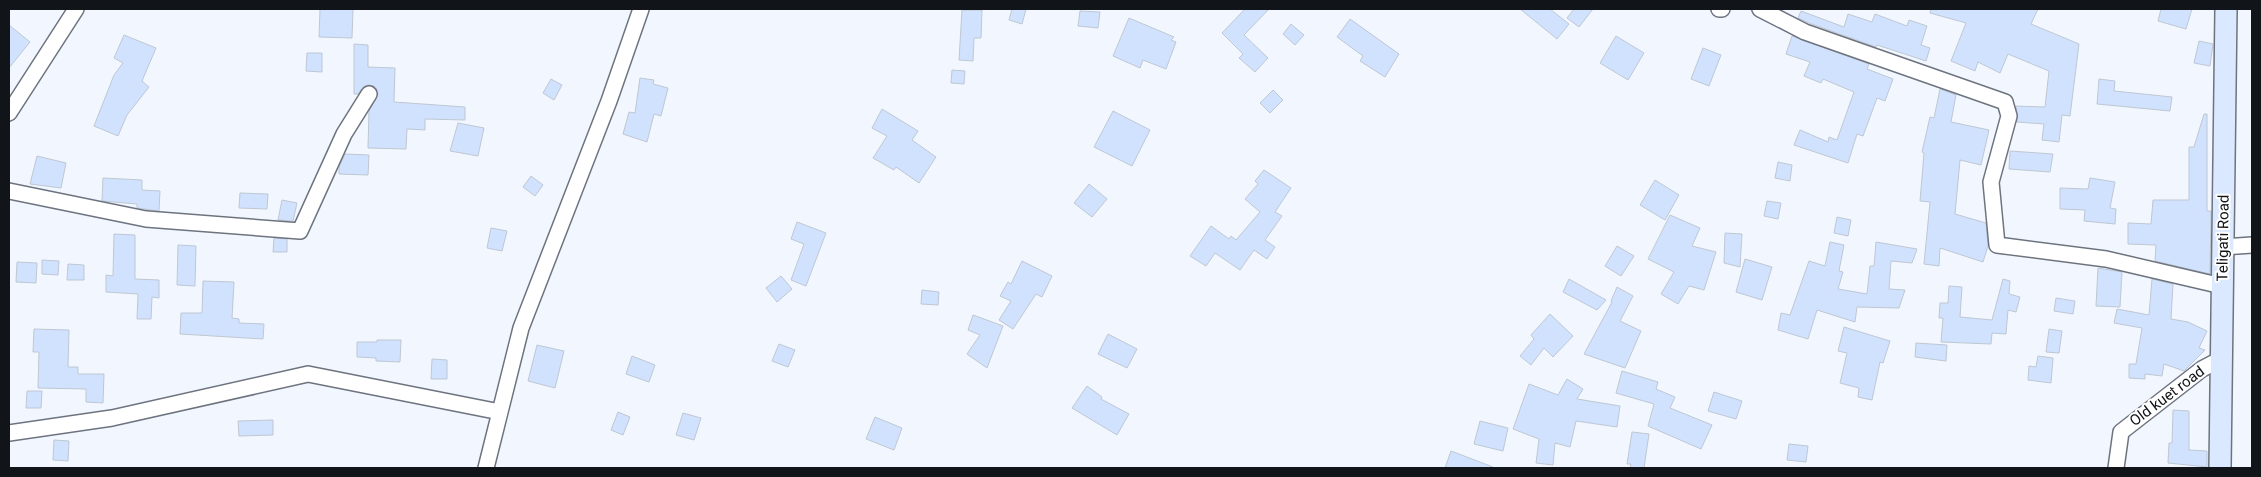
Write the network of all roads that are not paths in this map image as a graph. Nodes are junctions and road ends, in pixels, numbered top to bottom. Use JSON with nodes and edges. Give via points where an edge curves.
{"nodes":[{"id":1,"x":76,"y":9,"type":"edge"},
{"id":2,"x":641,"y":9,"type":"edge"},
{"id":3,"x":1760,"y":9,"type":"edge"},
{"id":4,"x":2226,"y":9,"type":"edge"},
{"id":5,"x":369,"y":94,"type":"dead end"},
{"id":6,"x":9,"y":113,"type":"edge"},
{"id":7,"x":9,"y":190,"type":"edge"},
{"id":8,"x":2252,"y":245,"type":"edge"},
{"id":9,"x":2223,"y":247,"type":"junction"},
{"id":10,"x":2222,"y":286,"type":"junction"},
{"id":11,"x":2221,"y":360,"type":"junction"},
{"id":12,"x":500,"y":412,"type":"junction"},
{"id":13,"x":9,"y":433,"type":"edge"},
{"id":14,"x":486,"y":468,"type":"edge"},
{"id":15,"x":2116,"y":468,"type":"edge"},
{"id":16,"x":2220,"y":468,"type":"edge"}],
"edges":[{"from":1,"to":6,"type":"street"},
{"from":2,"to":12,"type":"street","via":[[521,328]]},
{"from":3,"to":10,"type":"street","via":[[1805,32],[2005,102],[2009,116],[1991,182],[1997,244],[2106,259]]},
{"from":4,"to":9,"type":"main road","name":"Teligati Road"},
{"from":5,"to":7,"type":"street","via":[[344,134],[300,231],[146,219]]},
{"from":8,"to":9,"type":"street"},
{"from":9,"to":10,"type":"main road","name":"Teligati Road"},
{"from":10,"to":11,"type":"main road","name":"Teligati Road"},
{"from":11,"to":15,"type":"street","name":"Old kuet road","via":[[2202,369],[2121,432]]},
{"from":11,"to":16,"type":"main road","name":"Teligati Road"},
{"from":12,"to":13,"type":"street","via":[[308,374],[112,418]]},
{"from":12,"to":14,"type":"street"}]}
